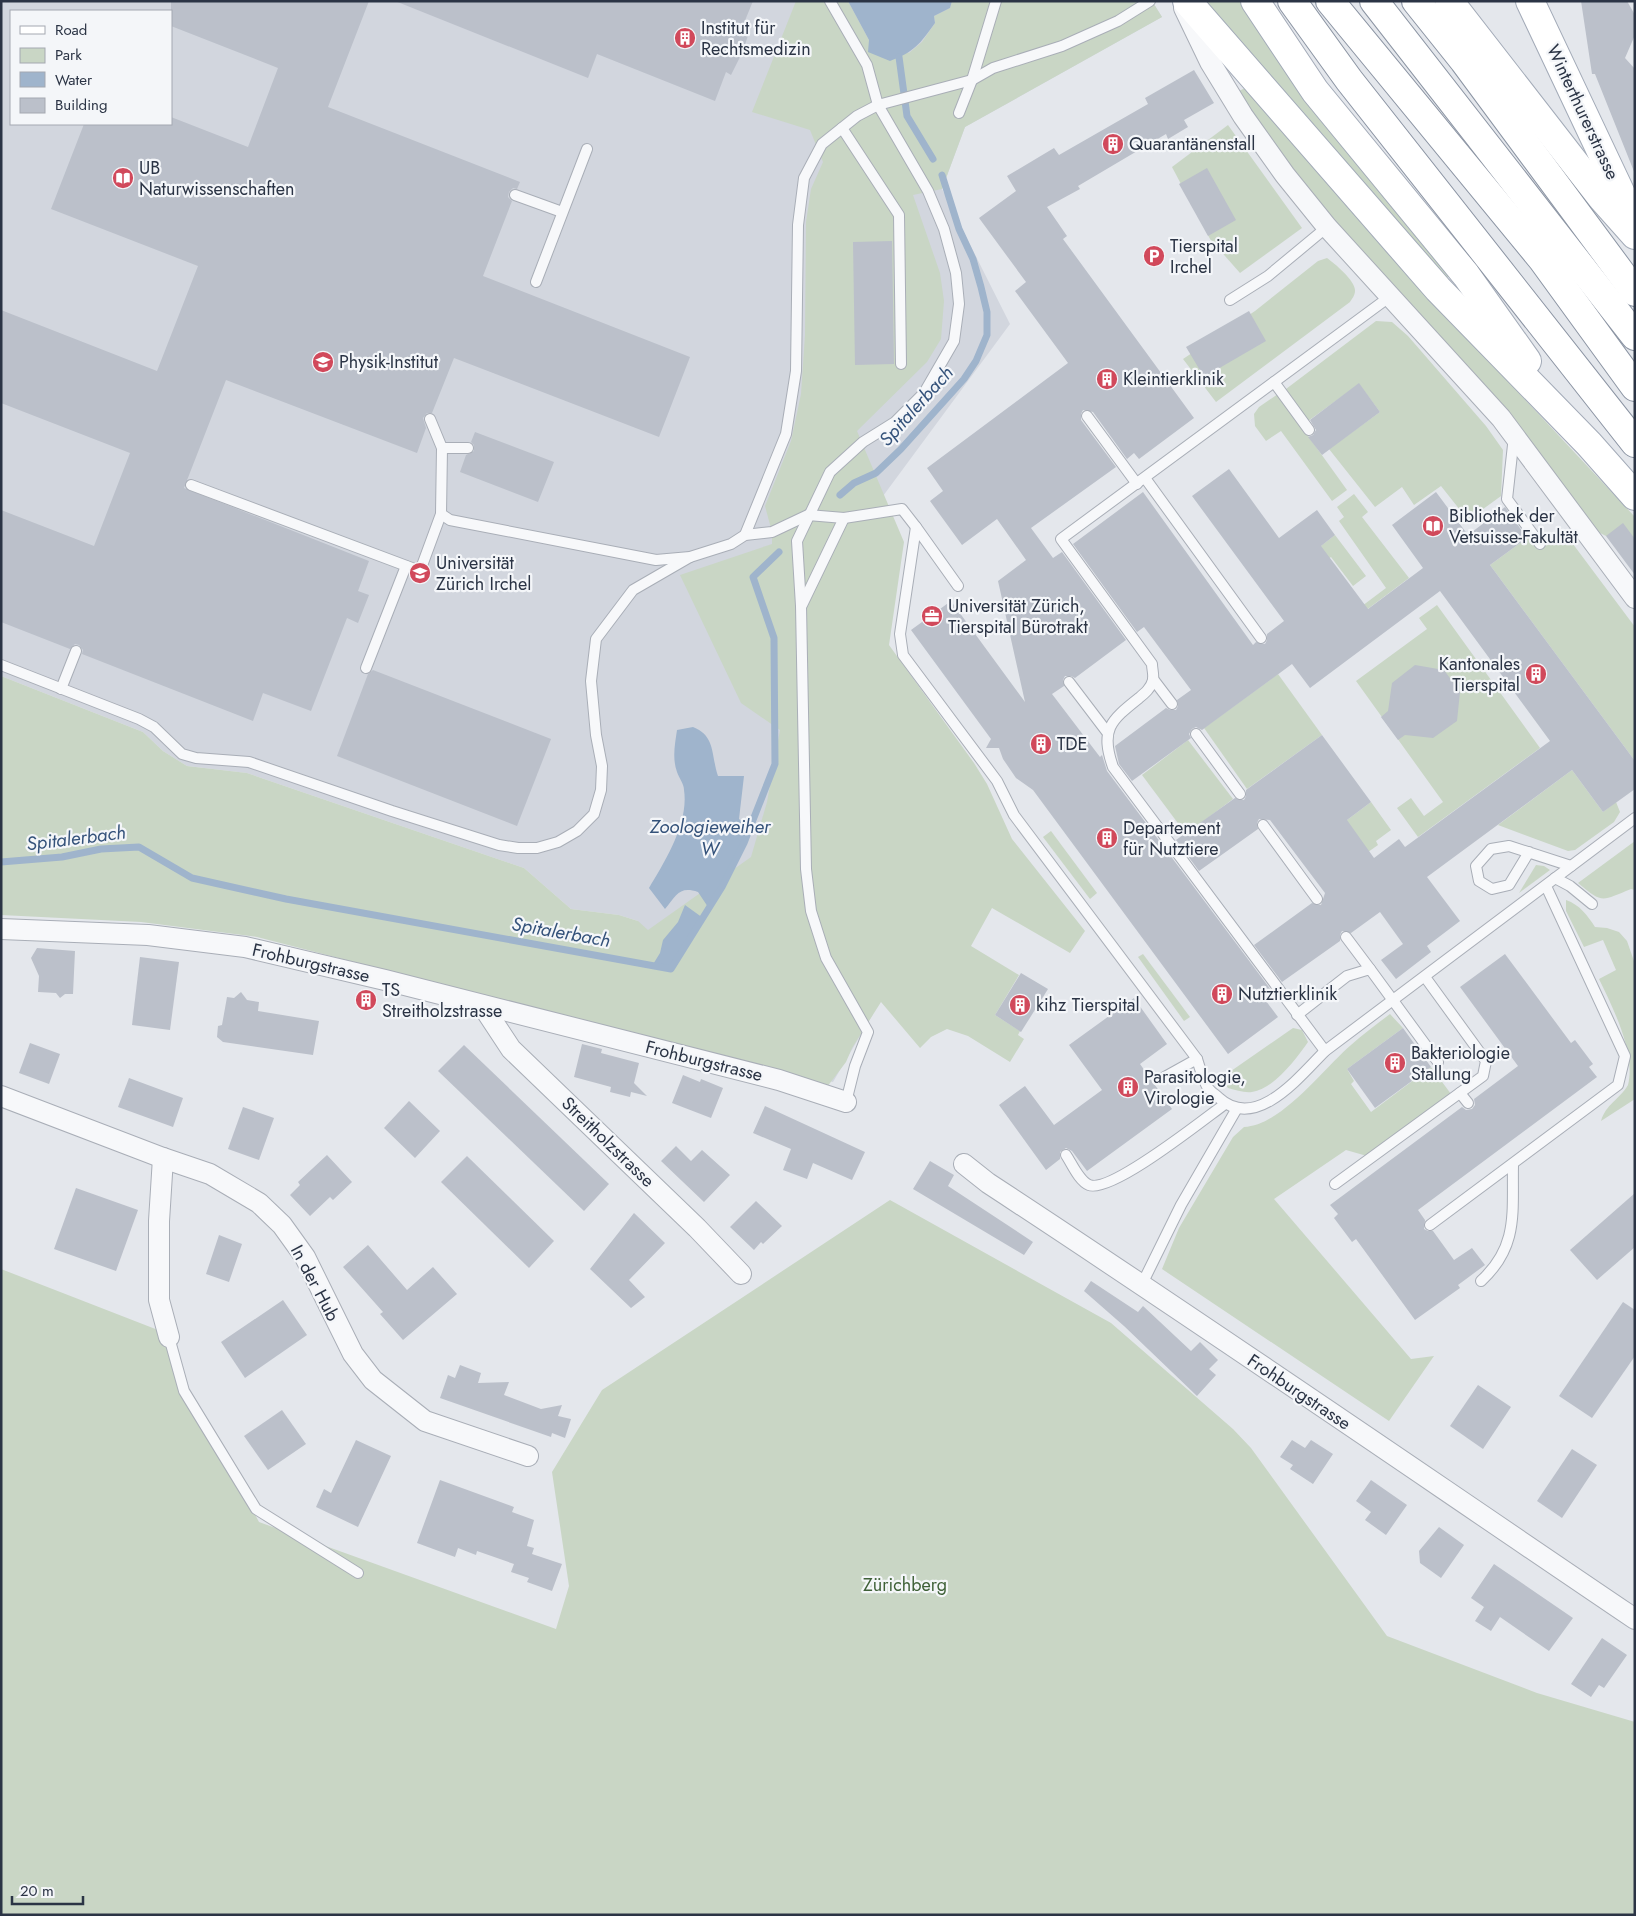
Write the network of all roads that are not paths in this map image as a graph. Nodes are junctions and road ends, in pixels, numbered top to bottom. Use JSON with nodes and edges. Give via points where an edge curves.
{"nodes":[{"id":1,"x":830,"y":1,"type":"edge"},
{"id":2,"x":996,"y":1,"type":"edge"},
{"id":3,"x":1150,"y":1,"type":"edge"},
{"id":4,"x":1181,"y":1,"type":"edge"},
{"id":5,"x":1187,"y":1,"type":"edge"},
{"id":6,"x":1292,"y":1,"type":"edge"},
{"id":7,"x":1330,"y":1,"type":"edge"},
{"id":8,"x":1374,"y":1,"type":"edge"},
{"id":9,"x":1416,"y":1,"type":"edge"},
{"id":10,"x":1449,"y":1,"type":"edge"},
{"id":11,"x":1530,"y":1,"type":"edge"},
{"id":12,"x":1259,"y":8,"type":"edge"},
{"id":13,"x":968,"y":82,"type":"junction"},
{"id":14,"x":878,"y":105,"type":"junction"},
{"id":15,"x":959,"y":114,"type":"dead end"},
{"id":16,"x":842,"y":128,"type":"junction"},
{"id":17,"x":587,"y":149,"type":"dead end"},
{"id":18,"x":515,"y":195,"type":"dead end"},
{"id":19,"x":562,"y":212,"type":"junction"},
{"id":20,"x":1635,"y":222,"type":"edge"},
{"id":21,"x":1327,"y":227,"type":"junction"},
{"id":22,"x":1635,"y":234,"type":"edge"},
{"id":23,"x":536,"y":282,"type":"dead end"},
{"id":24,"x":1635,"y":292,"type":"edge"},
{"id":25,"x":1392,"y":295,"type":"junction"},
{"id":26,"x":1230,"y":300,"type":"dead end"},
{"id":27,"x":1635,"y":336,"type":"edge"},
{"id":28,"x":901,"y":364,"type":"dead end"},
{"id":29,"x":1274,"y":382,"type":"junction"},
{"id":30,"x":1635,"y":387,"type":"edge"},
{"id":31,"x":1087,"y":416,"type":"dead end"},
{"id":32,"x":430,"y":419,"type":"dead end"},
{"id":33,"x":1309,"y":430,"type":"dead end"},
{"id":34,"x":1514,"y":435,"type":"junction"},
{"id":35,"x":1635,"y":443,"type":"edge"},
{"id":36,"x":1588,"y":444,"type":"junction"},
{"id":37,"x":442,"y":448,"type":"junction"},
{"id":38,"x":468,"y":448,"type":"dead end"},
{"id":39,"x":1141,"y":481,"type":"junction"},
{"id":40,"x":191,"y":485,"type":"dead end"},
{"id":41,"x":1635,"y":496,"type":"edge"},
{"id":42,"x":441,"y":514,"type":"junction"},
{"id":43,"x":808,"y":515,"type":"junction"},
{"id":44,"x":844,"y":518,"type":"junction"},
{"id":45,"x":916,"y":527,"type":"junction"},
{"id":46,"x":745,"y":535,"type":"junction"},
{"id":47,"x":1540,"y":544,"type":"dead end"},
{"id":48,"x":690,"y":557,"type":"junction"},
{"id":49,"x":406,"y":566,"type":"junction"},
{"id":50,"x":958,"y":586,"type":"dead end"},
{"id":51,"x":1635,"y":598,"type":"edge"},
{"id":52,"x":801,"y":606,"type":"junction"},
{"id":53,"x":1261,"y":638,"type":"dead end"},
{"id":54,"x":76,"y":651,"type":"dead end"},
{"id":55,"x":1,"y":665,"type":"edge"},
{"id":56,"x":366,"y":668,"type":"dead end"},
{"id":57,"x":1153,"y":679,"type":"junction"},
{"id":58,"x":1070,"y":682,"type":"dead end"},
{"id":59,"x":61,"y":689,"type":"junction"},
{"id":60,"x":1172,"y":704,"type":"dead end"},
{"id":61,"x":1107,"y":732,"type":"junction"},
{"id":62,"x":1196,"y":734,"type":"dead end"},
{"id":63,"x":1240,"y":794,"type":"dead end"},
{"id":64,"x":1635,"y":818,"type":"edge"},
{"id":65,"x":1263,"y":825,"type":"dead end"},
{"id":66,"x":1529,"y":852,"type":"junction"},
{"id":67,"x":1571,"y":866,"type":"junction"},
{"id":68,"x":1555,"y":878,"type":"junction"},
{"id":69,"x":1546,"y":886,"type":"junction"},
{"id":70,"x":1318,"y":899,"type":"dead end"},
{"id":71,"x":1592,"y":904,"type":"dead end"},
{"id":72,"x":1,"y":929,"type":"edge"},
{"id":73,"x":1346,"y":937,"type":"dead end"},
{"id":74,"x":1370,"y":969,"type":"junction"},
{"id":75,"x":1424,"y":977,"type":"junction"},
{"id":76,"x":1394,"y":1001,"type":"junction"},
{"id":77,"x":482,"y":1005,"type":"junction"},
{"id":78,"x":1297,"y":1015,"type":"junction"},
{"id":79,"x":1325,"y":1051,"type":"junction"},
{"id":80,"x":1197,"y":1059,"type":"junction"},
{"id":81,"x":1438,"y":1062,"type":"dead end"},
{"id":82,"x":1161,"y":1079,"type":"dead end"},
{"id":83,"x":1460,"y":1093,"type":"junction"},
{"id":84,"x":1,"y":1096,"type":"edge"},
{"id":85,"x":846,"y":1102,"type":"joint"},
{"id":86,"x":1468,"y":1103,"type":"dead end"},
{"id":87,"x":1225,"y":1104,"type":"junction"},
{"id":88,"x":1236,"y":1110,"type":"junction"},
{"id":89,"x":1066,"y":1155,"type":"dead end"},
{"id":90,"x":163,"y":1158,"type":"junction"},
{"id":91,"x":964,"y":1164,"type":"dead end"},
{"id":92,"x":1513,"y":1165,"type":"junction"},
{"id":93,"x":1335,"y":1184,"type":"dead end"},
{"id":94,"x":1430,"y":1225,"type":"dead end"},
{"id":95,"x":741,"y":1274,"type":"dead end"},
{"id":96,"x":1481,"y":1281,"type":"dead end"},
{"id":97,"x":1142,"y":1284,"type":"junction"},
{"id":98,"x":169,"y":1337,"type":"joint"},
{"id":99,"x":528,"y":1456,"type":"dead end"},
{"id":100,"x":358,"y":1573,"type":"dead end"},
{"id":101,"x":1635,"y":1618,"type":"edge"}],
"edges":[{"from":1,"to":14,"type":"lane","via":[[867,65]]},
{"from":2,"to":13,"type":"lane"},
{"from":3,"to":13,"type":"lane","via":[[1118,21],[1062,46],[993,68]]},
{"from":4,"to":21,"type":"street","via":[[1210,62],[1243,116]]},
{"from":5,"to":36,"type":"main road","via":[[1419,268]]},
{"from":6,"to":35,"type":"main road","via":[[1349,80]]},
{"from":7,"to":30,"type":"main road","via":[[1542,260]]},
{"from":8,"to":27,"type":"main road"},
{"from":9,"to":24,"type":"main road"},
{"from":10,"to":22,"type":"main road","via":[[1602,198]]},
{"from":11,"to":20,"type":"main road","name":"Winterthurerstrasse"},
{"from":12,"to":36,"type":"main road","via":[[1315,90],[1466,275]]},
{"from":13,"to":14,"type":"lane"},
{"from":13,"to":15,"type":"lane"},
{"from":14,"to":16,"type":"lane"},
{"from":14,"to":43,"type":"lane","via":[[919,172],[944,229],[956,273],[959,304],[954,341],[924,393],[895,422],[863,442],[830,472]]},
{"from":16,"to":28,"type":"lane","via":[[900,215]]},
{"from":16,"to":46,"type":"lane","via":[[822,144],[804,178],[798,225],[796,371],[786,434]]},
{"from":17,"to":19,"type":"lane"},
{"from":18,"to":19,"type":"lane"},
{"from":19,"to":23,"type":"lane"},
{"from":21,"to":25,"type":"street"},
{"from":21,"to":26,"type":"lane","via":[[1268,276]]},
{"from":25,"to":29,"type":"lane"},
{"from":25,"to":34,"type":"street"},
{"from":29,"to":33,"type":"lane"},
{"from":29,"to":39,"type":"lane"},
{"from":31,"to":39,"type":"lane"},
{"from":32,"to":37,"type":"lane"},
{"from":34,"to":47,"type":"lane","via":[[1506,499]]},
{"from":34,"to":51,"type":"street"},
{"from":36,"to":41,"type":"main road"},
{"from":37,"to":38,"type":"lane"},
{"from":37,"to":42,"type":"lane"},
{"from":39,"to":53,"type":"lane"},
{"from":39,"to":57,"type":"lane","via":[[1062,539],[1145,652],[1152,664]]},
{"from":40,"to":49,"type":"lane"},
{"from":42,"to":48,"type":"lane","via":[[450,520],[656,560]]},
{"from":42,"to":49,"type":"lane","via":[[420,571]]},
{"from":43,"to":44,"type":"lane"},
{"from":43,"to":46,"type":"lane","via":[[772,532]]},
{"from":43,"to":52,"type":"lane","via":[[797,540]]},
{"from":44,"to":45,"type":"lane","via":[[902,509]]},
{"from":44,"to":52,"type":"lane"},
{"from":45,"to":50,"type":"lane"},
{"from":45,"to":80,"type":"lane","via":[[900,634],[904,655],[997,781],[1014,815]]},
{"from":46,"to":48,"type":"lane","via":[[732,544]]},
{"from":48,"to":59,"type":"lane","via":[[633,590],[596,640],[591,681],[602,766],[601,790],[594,814],[577,831],[558,842],[537,848],[499,845],[249,762],[182,754],[154,727]]},
{"from":49,"to":56,"type":"lane"},
{"from":52,"to":85,"type":"lane","via":[[806,869],[811,911],[826,958],[868,1032]]},
{"from":54,"to":59,"type":"lane"},
{"from":55,"to":59,"type":"lane"},
{"from":57,"to":60,"type":"lane"},
{"from":57,"to":61,"type":"lane","via":[[1148,691],[1115,717]]},
{"from":58,"to":61,"type":"lane"},
{"from":61,"to":78,"type":"lane","via":[[1107,749],[1113,767]]},
{"from":62,"to":63,"type":"lane"},
{"from":64,"to":67,"type":"lane"},
{"from":65,"to":70,"type":"lane"},
{"from":66,"to":66,"type":"lane","via":[[1509,846],[1491,849],[1476,866],[1479,881],[1492,890],[1508,885]]},
{"from":66,"to":67,"type":"lane"},
{"from":67,"to":68,"type":"lane"},
{"from":68,"to":69,"type":"lane"},
{"from":68,"to":71,"type":"lane"},
{"from":69,"to":75,"type":"lane"},
{"from":69,"to":92,"type":"lane","via":[[1625,1056],[1618,1086]]},
{"from":72,"to":77,"type":"street","name":"Frohburgstrasse","via":[[148,935],[245,947]]},
{"from":73,"to":74,"type":"lane"},
{"from":74,"to":76,"type":"lane"},
{"from":74,"to":78,"type":"lane","via":[[1347,976]]},
{"from":75,"to":76,"type":"lane"},
{"from":75,"to":83,"type":"lane","via":[[1486,1061],[1483,1076]]},
{"from":76,"to":79,"type":"lane"},
{"from":76,"to":81,"type":"lane"},
{"from":77,"to":85,"type":"street","name":"Frohburgstrasse","via":[[779,1080]]},
{"from":77,"to":95,"type":"street","name":"Streitholzstrasse","via":[[511,1049]]},
{"from":78,"to":79,"type":"lane"},
{"from":79,"to":88,"type":"lane","via":[[1264,1106]]},
{"from":80,"to":82,"type":"lane"},
{"from":80,"to":87,"type":"lane","via":[[1208,1088]]},
{"from":83,"to":86,"type":"lane"},
{"from":83,"to":93,"type":"lane"},
{"from":84,"to":90,"type":"street","name":"In der Hub"},
{"from":87,"to":88,"type":"lane"},
{"from":87,"to":89,"type":"lane","via":[[1123,1177],[1102,1185],[1090,1186]]},
{"from":88,"to":97,"type":"lane","via":[[1181,1205]]},
{"from":90,"to":98,"type":"street","via":[[159,1300]]},
{"from":90,"to":99,"type":"street","name":"In der Hub","via":[[210,1174],[236,1188],[259,1203],[282,1226],[305,1257],[353,1354],[373,1380],[395,1399],[425,1421]]},
{"from":91,"to":97,"type":"street","name":"Frohburgstrasse"},
{"from":92,"to":94,"type":"lane"},
{"from":92,"to":96,"type":"lane","via":[[1510,1240],[1501,1260]]},
{"from":97,"to":101,"type":"street","name":"Frohburgstrasse"},
{"from":98,"to":100,"type":"lane","via":[[184,1391],[256,1509]]}]}
